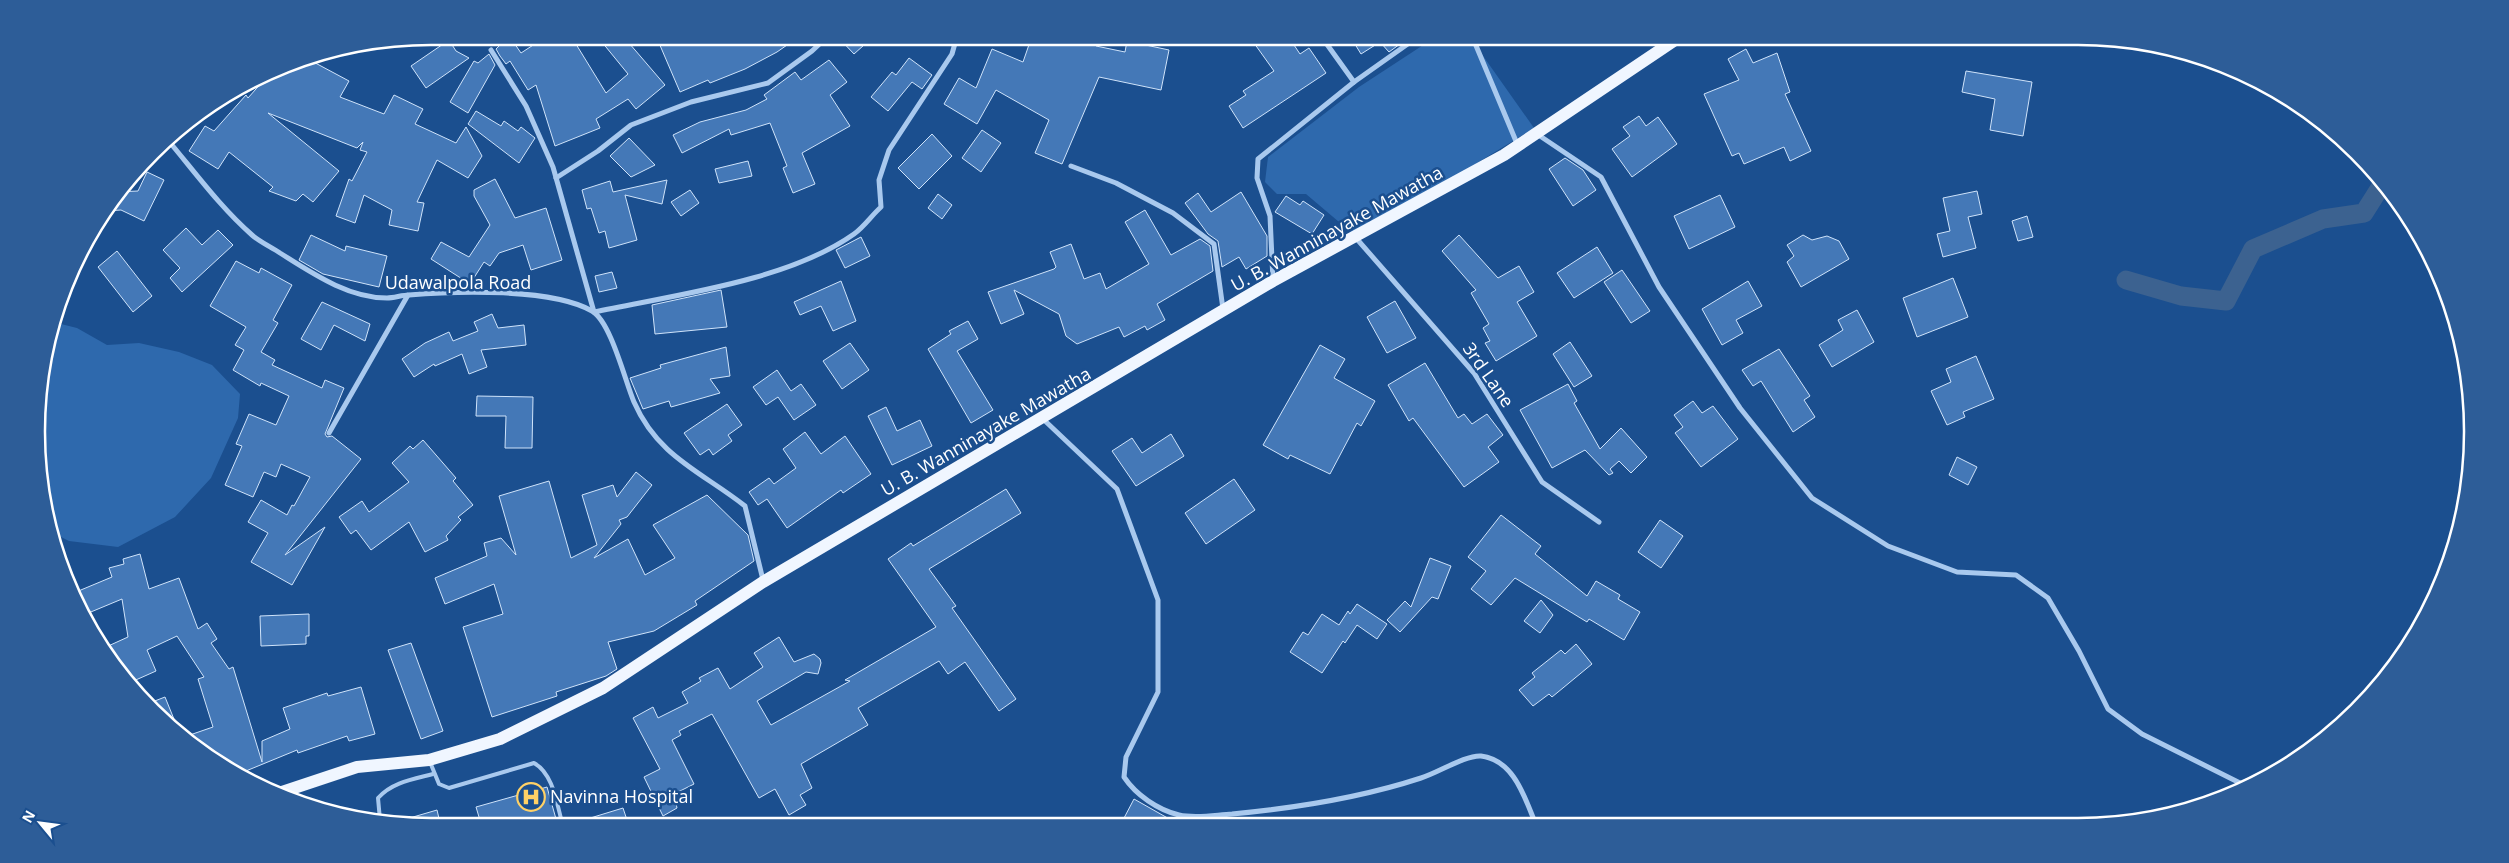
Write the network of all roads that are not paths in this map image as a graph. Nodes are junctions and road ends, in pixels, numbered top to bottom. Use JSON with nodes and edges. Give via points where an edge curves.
{"nodes":[{"id":1,"x":815,"y":45,"type":"edge"},
{"id":2,"x":954,"y":45,"type":"edge"},
{"id":3,"x":1327,"y":45,"type":"edge"},
{"id":4,"x":1406,"y":45,"type":"edge"},
{"id":5,"x":1476,"y":45,"type":"edge"},
{"id":6,"x":1668,"y":45,"type":"edge"},
{"id":7,"x":491,"y":50,"type":"dead end"},
{"id":8,"x":1354,"y":82,"type":"junction"},
{"id":9,"x":1536,"y":134,"type":"junction"},
{"id":10,"x":172,"y":146,"type":"edge"},
{"id":11,"x":1518,"y":146,"type":"junction"},
{"id":12,"x":1072,"y":166,"type":"dead end"},
{"id":13,"x":556,"y":178,"type":"junction"},
{"id":14,"x":1356,"y":238,"type":"junction"},
{"id":15,"x":1273,"y":281,"type":"junction"},
{"id":16,"x":408,"y":295,"type":"junction"},
{"id":17,"x":594,"y":312,"type":"junction"},
{"id":18,"x":1224,"y":312,"type":"junction"},
{"id":19,"x":1043,"y":419,"type":"junction"},
{"id":20,"x":329,"y":433,"type":"dead end"},
{"id":21,"x":1599,"y":522,"type":"dead end"},
{"id":22,"x":764,"y":582,"type":"junction"},
{"id":23,"x":429,"y":760,"type":"junction"},
{"id":24,"x":433,"y":774,"type":"junction"},
{"id":25,"x":2239,"y":782,"type":"edge"},
{"id":26,"x":287,"y":790,"type":"edge"},
{"id":27,"x":380,"y":815,"type":"edge"},
{"id":28,"x":561,"y":818,"type":"edge"},
{"id":29,"x":1533,"y":818,"type":"edge"}],
"edges":[{"from":1,"to":13,"type":"street","via":[[768,83],[691,102],[631,125]]},
{"from":2,"to":17,"type":"street","via":[[952,54],[889,150],[879,180],[881,207],[855,233],[810,259],[746,279]]},
{"from":3,"to":8,"type":"street"},
{"from":4,"to":8,"type":"street"},
{"from":5,"to":11,"type":"street"},
{"from":6,"to":9,"type":"main road","name":"U. B. Wanninayake Mawatha"},
{"from":7,"to":13,"type":"street","via":[[526,106]]},
{"from":8,"to":15,"type":"street","via":[[1258,159],[1257,178],[1270,216]]},
{"from":9,"to":11,"type":"main road","name":"U. B. Wanninayake Mawatha"},
{"from":9,"to":25,"type":"street","via":[[1601,177],[1659,287],[1740,408],[1812,498],[1888,546],[1957,572],[2016,575],[2048,598],[2108,709],[2142,734]]},
{"from":10,"to":16,"type":"street","name":"Udawalpola Road","via":[[253,236],[329,282],[359,294],[387,298]]},
{"from":11,"to":14,"type":"main road","name":"U. B. Wanninayake Mawatha"},
{"from":12,"to":18,"type":"street","via":[[1116,183],[1173,213],[1214,244]]},
{"from":13,"to":17,"type":"street"},
{"from":14,"to":15,"type":"main road","name":"U. B. Wanninayake Mawatha"},
{"from":14,"to":21,"type":"street","name":"3rd Lane","via":[[1474,373],[1542,482]]},
{"from":15,"to":18,"type":"main road","name":"U. B. Wanninayake Mawatha"},
{"from":16,"to":17,"type":"street","name":"Udawalpola Road","via":[[548,297],[572,302]]},
{"from":16,"to":20,"type":"street"},
{"from":17,"to":22,"type":"street","via":[[610,337],[634,403],[667,451],[745,506]]},
{"from":18,"to":19,"type":"main road","name":"U. B. Wanninayake Mawatha"},
{"from":19,"to":22,"type":"main road","name":"U. B. Wanninayake Mawatha"},
{"from":19,"to":29,"type":"street","via":[[1117,489],[1158,600],[1158,692],[1126,757],[1124,777],[1142,797],[1179,815],[1289,808],[1420,779],[1480,756],[1496,761],[1510,772]]},
{"from":22,"to":23,"type":"main road","name":"U. B. Wanninayake Mawatha","via":[[603,688],[500,738]]},
{"from":23,"to":24,"type":"lane"},
{"from":23,"to":26,"type":"main road","name":"U. B. Wanninayake Mawatha","via":[[357,767]]},
{"from":24,"to":27,"type":"lane","via":[[398,784],[384,792],[378,798]]},
{"from":24,"to":28,"type":"lane","via":[[439,784],[450,788],[534,763],[544,770],[549,780]]}]}
